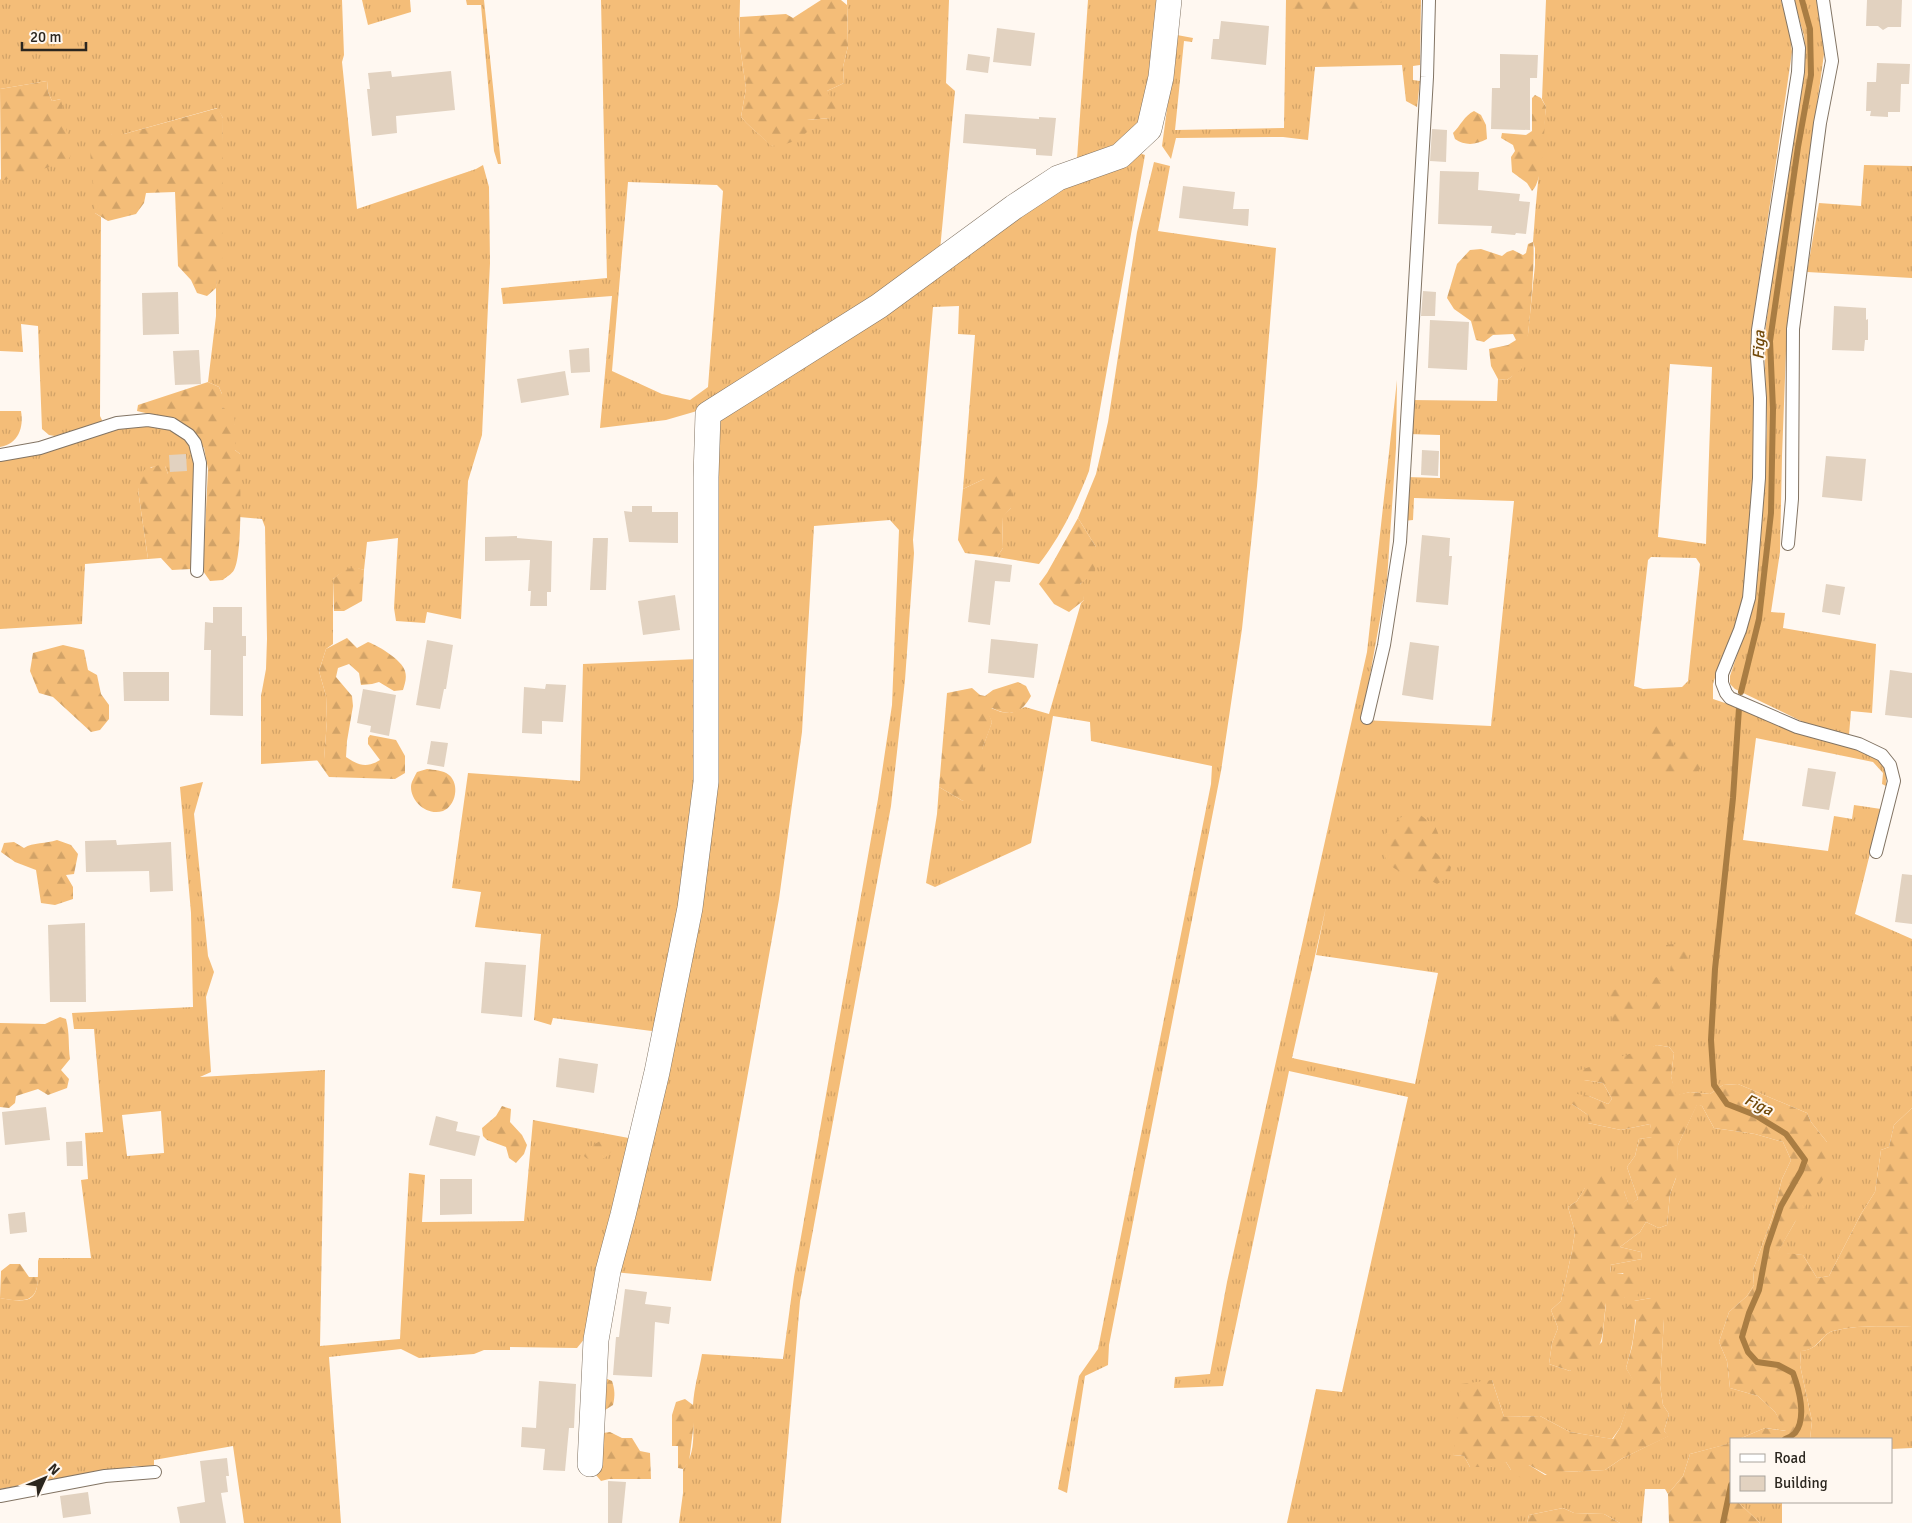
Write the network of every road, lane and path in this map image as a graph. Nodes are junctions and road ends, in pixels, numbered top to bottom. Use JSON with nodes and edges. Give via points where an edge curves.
{"nodes":[{"id":1,"x":1169,"y":0,"type":"edge"},
{"id":2,"x":1429,"y":0,"type":"edge"},
{"id":3,"x":1788,"y":0,"type":"edge"},
{"id":4,"x":1823,"y":0,"type":"edge"},
{"id":5,"x":0,"y":454,"type":"edge"},
{"id":6,"x":1788,"y":544,"type":"dead end"},
{"id":7,"x":197,"y":571,"type":"dead end"},
{"id":8,"x":1367,"y":718,"type":"dead end"},
{"id":9,"x":1876,"y":852,"type":"dead end"},
{"id":10,"x":590,"y":1464,"type":"dead end"},
{"id":11,"x":155,"y":1472,"type":"dead end"},
{"id":12,"x":0,"y":1496,"type":"edge"}],
"edges":[{"from":1,"to":10,"type":"street","via":[[1161,77],[1149,129],[1128,149],[1120,156],[1058,178],[879,306],[708,414],[706,782],[690,908],[659,1063],[608,1271],[596,1340]]},
{"from":2,"to":8,"type":"lane","via":[[1400,542],[1384,645]]},
{"from":3,"to":9,"type":"lane","via":[[1799,48],[1798,72],[1758,330],[1759,478],[1751,580],[1740,630],[1722,674],[1722,683],[1730,698],[1797,726],[1859,744],[1882,755],[1890,765],[1894,781]]},
{"from":4,"to":6,"type":"lane","via":[[1832,61],[1820,123],[1793,329],[1792,499]]},
{"from":5,"to":7,"type":"lane","via":[[40,448],[117,423],[148,420],[172,424],[195,443],[200,463]]},
{"from":11,"to":12,"type":"lane","via":[[105,1476]]}]}
